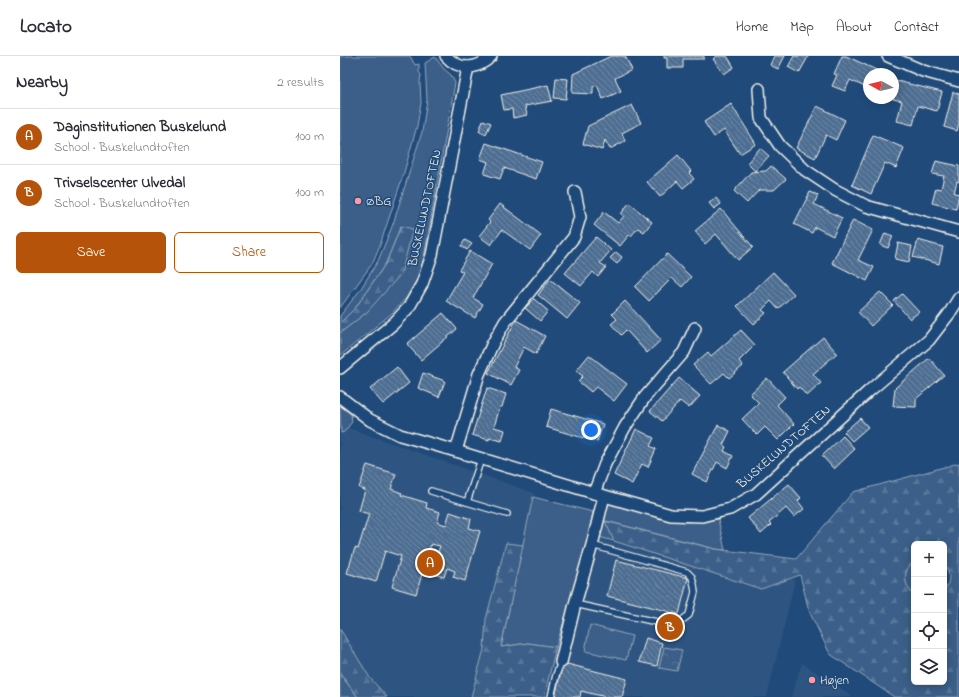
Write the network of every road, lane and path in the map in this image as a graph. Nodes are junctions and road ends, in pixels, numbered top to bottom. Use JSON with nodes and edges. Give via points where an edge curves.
{"nodes":[{"id":1,"x":446,"y":56,"type":"edge"},
{"id":2,"x":490,"y":56,"type":"edge"},
{"id":3,"x":888,"y":56,"type":"edge"},
{"id":4,"x":468,"y":67,"type":"junction"},
{"id":5,"x":959,"y":81,"type":"edge"},
{"id":6,"x":759,"y":89,"type":"dead end"},
{"id":7,"x":575,"y":192,"type":"dead end"},
{"id":8,"x":959,"y":232,"type":"edge"},
{"id":9,"x":959,"y":298,"type":"edge"},
{"id":10,"x":954,"y":317,"type":"edge"},
{"id":11,"x":695,"y":328,"type":"dead end"},
{"id":12,"x":340,"y":368,"type":"edge"},
{"id":13,"x":340,"y":397,"type":"edge"},
{"id":14,"x":456,"y":451,"type":"junction"},
{"id":15,"x":481,"y":458,"type":"junction"},
{"id":16,"x":431,"y":491,"type":"dead end"},
{"id":17,"x":599,"y":494,"type":"junction"},
{"id":18,"x":467,"y":502,"type":"junction"},
{"id":19,"x":507,"y":514,"type":"dead end"},
{"id":20,"x":592,"y":545,"type":"junction"},
{"id":21,"x":575,"y":604,"type":"junction"},
{"id":22,"x":561,"y":662,"type":"joint"},
{"id":23,"x":551,"y":697,"type":"edge"}],
"edges":[{"from":1,"to":4,"type":"street","via":[[458,65]]},
{"from":2,"to":4,"type":"street","via":[[477,66]]},
{"from":3,"to":5,"type":"street","via":[[923,71]]},
{"from":4,"to":12,"type":"street","name":"BUSKELUNDTOFTEN","via":[[432,255],[422,284],[409,307],[394,323]]},
{"from":6,"to":8,"type":"street","via":[[762,118],[780,146],[805,170],[866,206]]},
{"from":7,"to":14,"type":"street","via":[[580,217],[574,237],[505,322],[493,343],[479,374]]},
{"from":9,"to":10,"type":"street","name":"BUSKELUNDTOFTEN"},
{"from":10,"to":17,"type":"street","name":"BUSKELUNDTOFTEN","via":[[756,494],[730,509],[702,516],[672,515]]},
{"from":11,"to":17,"type":"street","via":[[684,352],[645,397],[624,427],[605,464]]},
{"from":13,"to":14,"type":"street","name":"BUSKELUNDTOFTEN","via":[[370,420],[400,435]]},
{"from":14,"to":15,"type":"street","name":"BUSKELUNDTOFTEN"},
{"from":15,"to":17,"type":"street","name":"BUSKELUNDTOFTEN"},
{"from":15,"to":18,"type":"lane"},
{"from":16,"to":18,"type":"lane"},
{"from":17,"to":20,"type":"street"},
{"from":18,"to":19,"type":"lane"},
{"from":20,"to":21,"type":"street"},
{"from":20,"to":21,"type":"lane","via":[[687,572],[692,577],[695,592],[689,615],[681,621],[661,623]]},
{"from":21,"to":22,"type":"street"},
{"from":22,"to":23,"type":"lane"}]}
